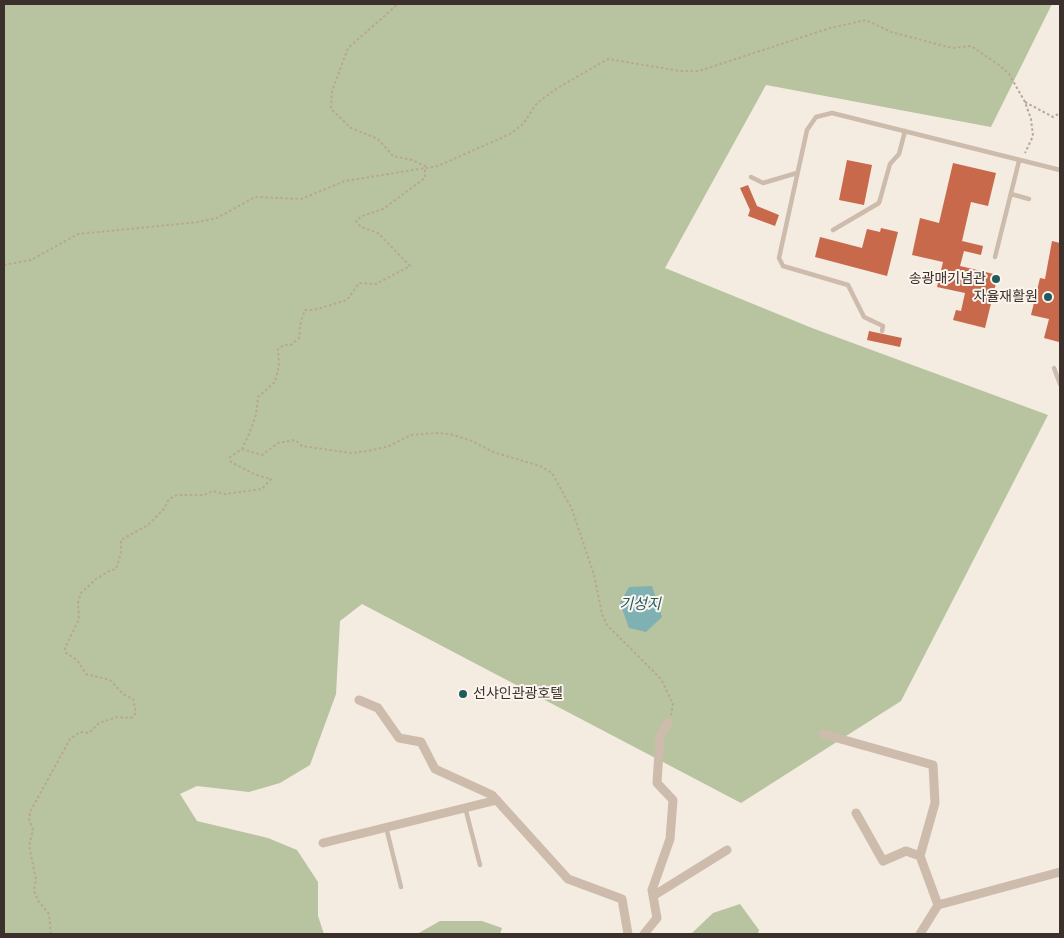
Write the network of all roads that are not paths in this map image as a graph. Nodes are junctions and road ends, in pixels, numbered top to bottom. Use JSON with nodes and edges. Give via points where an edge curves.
{"nodes":[{"id":1,"x":905,"y":131,"type":"junction"},
{"id":2,"x":1019,"y":160,"type":"junction"},
{"id":3,"x":1060,"y":170,"type":"edge"},
{"id":4,"x":797,"y":173,"type":"junction"},
{"id":5,"x":751,"y":177,"type":"dead end"},
{"id":6,"x":1011,"y":194,"type":"junction"},
{"id":7,"x":1029,"y":198,"type":"dead end"},
{"id":8,"x":833,"y":230,"type":"dead end"},
{"id":9,"x":996,"y":257,"type":"dead end"},
{"id":10,"x":882,"y":331,"type":"dead end"},
{"id":11,"x":1054,"y":368,"type":"dead end"},
{"id":12,"x":1060,"y":384,"type":"edge"},
{"id":13,"x":359,"y":700,"type":"dead end"},
{"id":14,"x":668,"y":722,"type":"road end"},
{"id":15,"x":824,"y":734,"type":"dead end"},
{"id":16,"x":497,"y":800,"type":"junction"},
{"id":17,"x":465,"y":808,"type":"junction"},
{"id":18,"x":856,"y":813,"type":"dead end"},
{"id":19,"x":386,"y":827,"type":"junction"},
{"id":20,"x":323,"y":843,"type":"dead end"},
{"id":21,"x":726,"y":850,"type":"dead end"},
{"id":22,"x":920,"y":856,"type":"junction"},
{"id":23,"x":480,"y":864,"type":"dead end"},
{"id":24,"x":1060,"y":872,"type":"edge"},
{"id":25,"x":401,"y":888,"type":"dead end"},
{"id":26,"x":654,"y":896,"type":"junction"},
{"id":27,"x":938,"y":905,"type":"junction"},
{"id":28,"x":628,"y":934,"type":"edge"},
{"id":29,"x":644,"y":934,"type":"edge"},
{"id":30,"x":920,"y":934,"type":"edge"}],
"edges":[{"from":1,"to":2,"type":"lane"},
{"from":1,"to":4,"type":"lane","via":[[832,113],[816,118],[807,130]]},
{"from":1,"to":8,"type":"lane","via":[[898,154],[890,164],[880,203]]},
{"from":2,"to":3,"type":"lane"},
{"from":2,"to":6,"type":"lane"},
{"from":4,"to":5,"type":"lane","via":[[763,183]]},
{"from":4,"to":10,"type":"lane","via":[[779,258],[783,266],[848,285],[864,317],[883,326]]},
{"from":6,"to":7,"type":"lane"},
{"from":6,"to":9,"type":"lane"},
{"from":11,"to":12,"type":"lane"},
{"from":13,"to":16,"type":"street","via":[[378,708],[399,738],[421,742],[435,769],[492,794]]},
{"from":14,"to":26,"type":"street","via":[[660,736],[657,783],[673,800],[670,839],[652,890]]},
{"from":15,"to":22,"type":"street","via":[[933,765],[935,803]]},
{"from":16,"to":17,"type":"street"},
{"from":16,"to":28,"type":"street","via":[[568,879],[622,899]]},
{"from":17,"to":19,"type":"street"},
{"from":17,"to":23,"type":"lane"},
{"from":18,"to":22,"type":"street","via":[[882,861],[906,851]]},
{"from":19,"to":20,"type":"street"},
{"from":19,"to":25,"type":"lane"},
{"from":21,"to":26,"type":"street"},
{"from":22,"to":27,"type":"street"},
{"from":24,"to":27,"type":"street"},
{"from":26,"to":29,"type":"street","via":[[656,918]]},
{"from":27,"to":30,"type":"street"}]}
